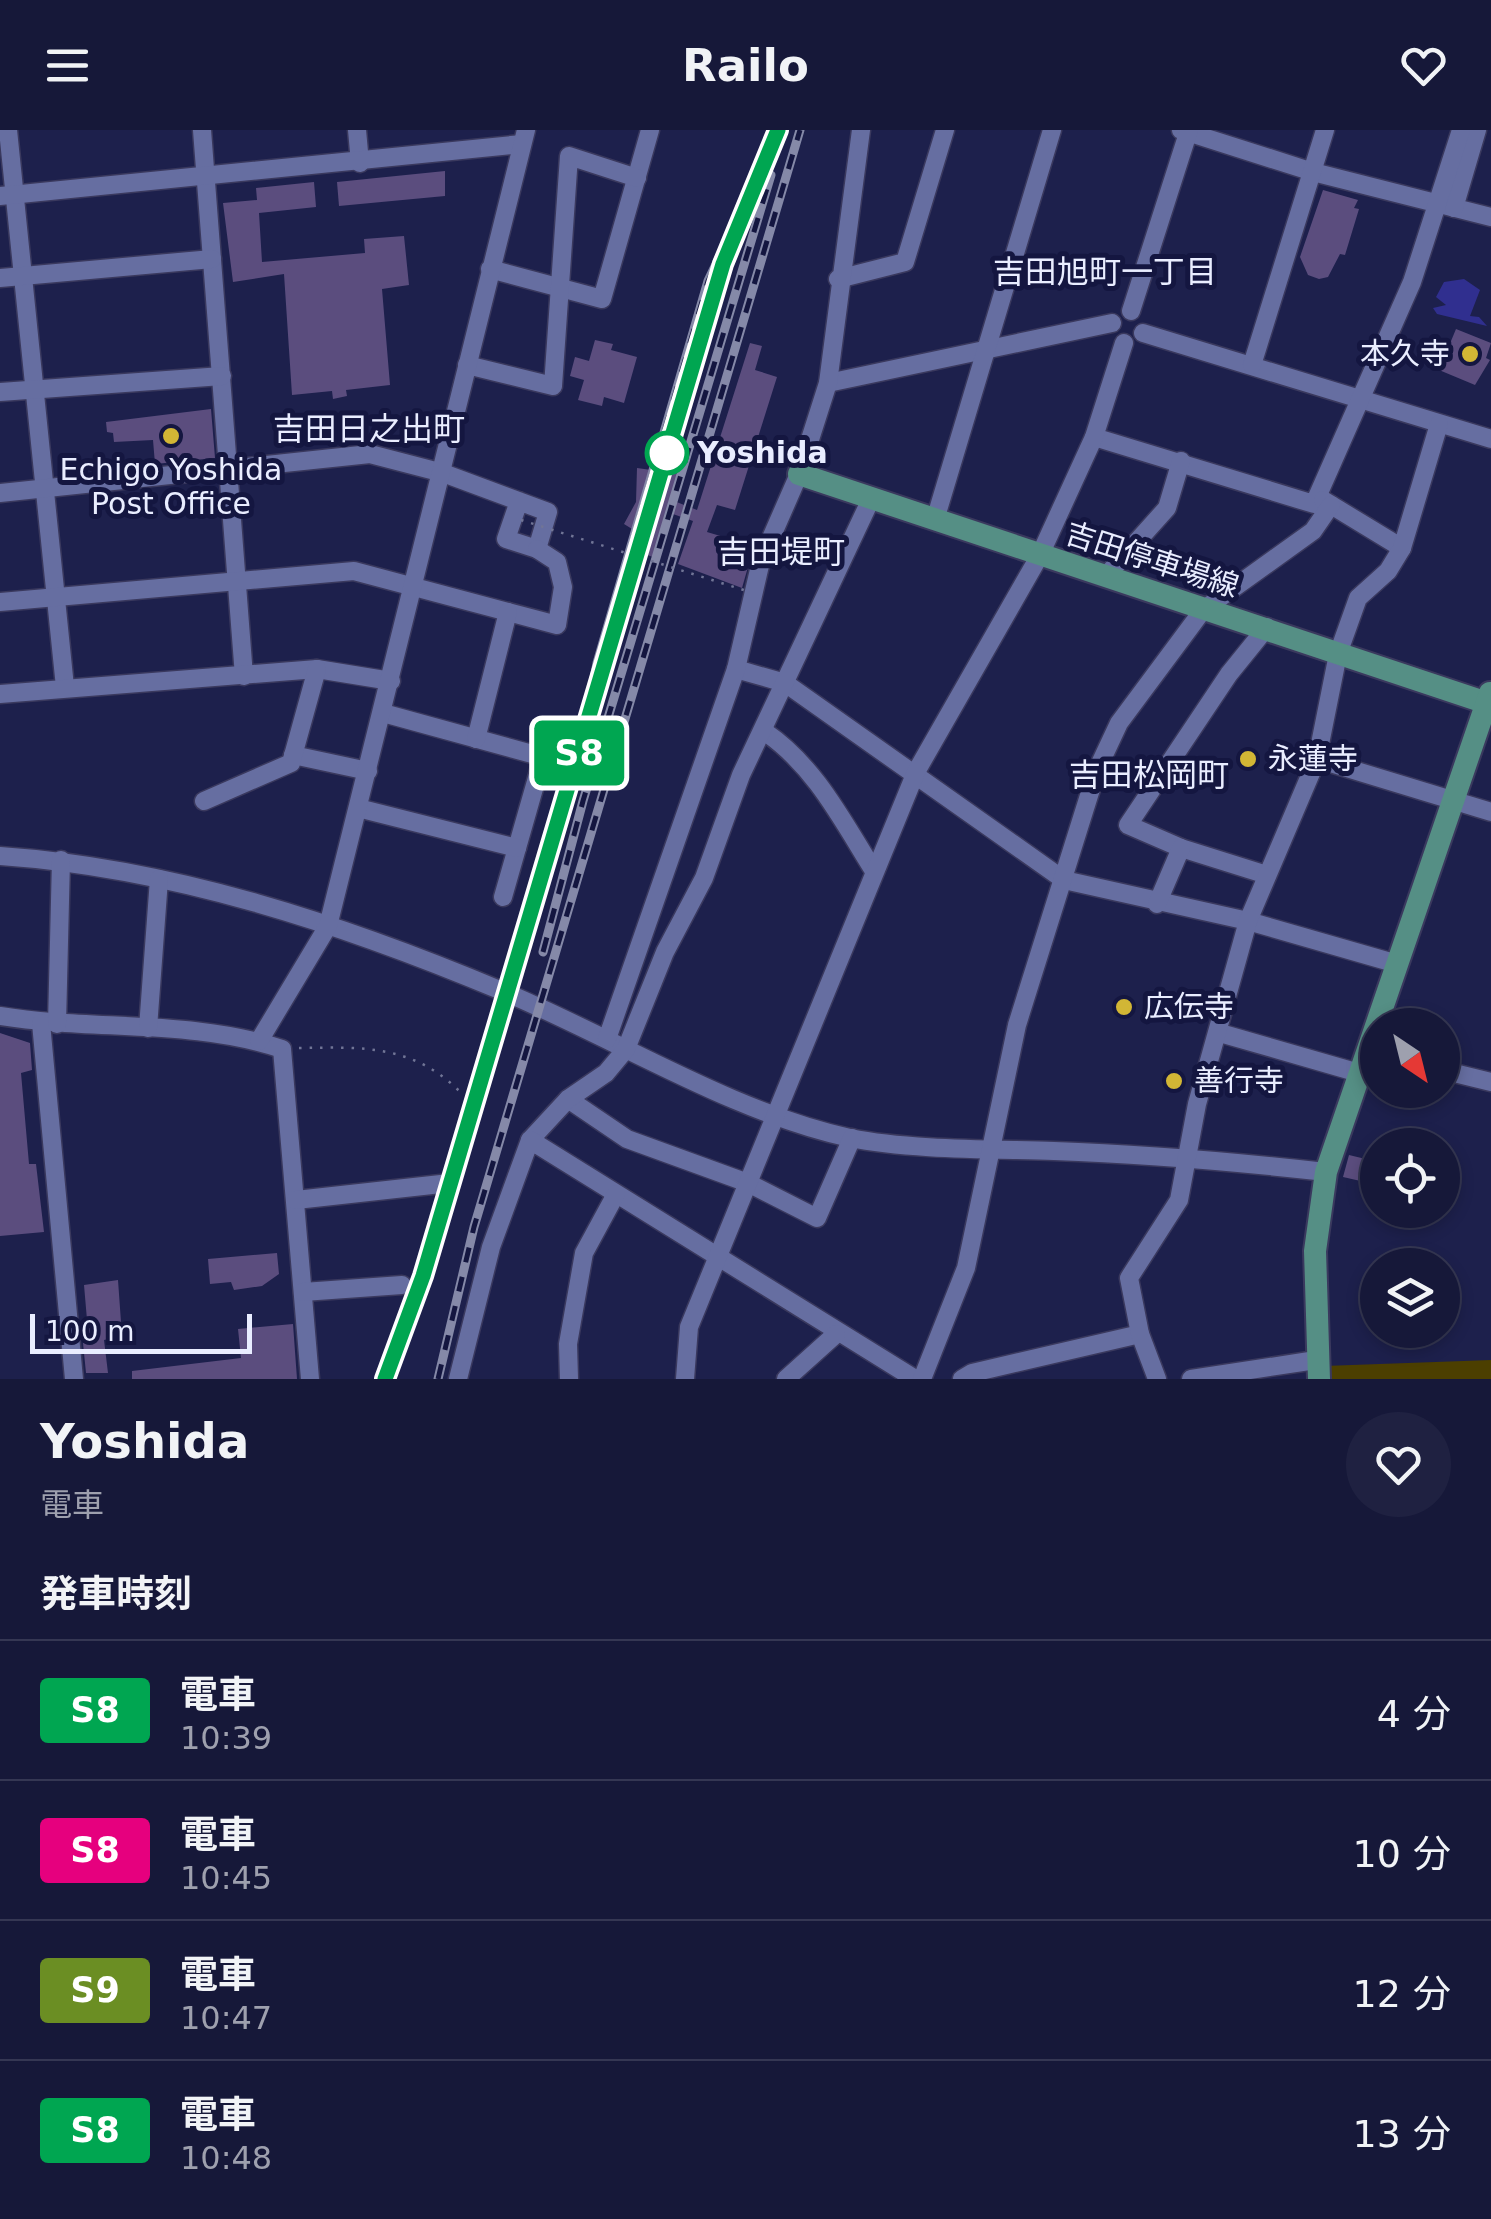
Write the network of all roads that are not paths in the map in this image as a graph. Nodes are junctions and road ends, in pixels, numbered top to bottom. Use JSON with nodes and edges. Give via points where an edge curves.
{"nodes":[{"id":1,"x":8,"y":130,"type":"edge"},
{"id":2,"x":202,"y":130,"type":"edge"},
{"id":3,"x":357,"y":130,"type":"edge"},
{"id":4,"x":650,"y":130,"type":"edge"},
{"id":5,"x":861,"y":130,"type":"edge"},
{"id":6,"x":945,"y":130,"type":"edge"},
{"id":7,"x":1052,"y":130,"type":"edge"},
{"id":8,"x":1326,"y":130,"type":"edge"},
{"id":9,"x":1462,"y":130,"type":"edge"},
{"id":10,"x":1477,"y":130,"type":"edge"},
{"id":11,"x":1186,"y":131,"type":"edge"},
{"id":12,"x":524,"y":137,"type":"edge"},
{"id":13,"x":360,"y":163,"type":"junction"},
{"id":14,"x":1313,"y":172,"type":"junction"},
{"id":15,"x":208,"y":173,"type":"junction"},
{"id":16,"x":636,"y":178,"type":"junction"},
{"id":17,"x":7,"y":195,"type":"edge"},
{"id":18,"x":1447,"y":207,"type":"junction"},
{"id":19,"x":1491,"y":217,"type":"edge"},
{"id":20,"x":212,"y":259,"type":"junction"},
{"id":21,"x":490,"y":269,"type":"junction"},
{"id":22,"x":24,"y":276,"type":"junction"},
{"id":23,"x":0,"y":278,"type":"edge"},
{"id":24,"x":838,"y":278,"type":"junction"},
{"id":25,"x":561,"y":286,"type":"junction"},
{"id":26,"x":1131,"y":312,"type":"junction"},
{"id":27,"x":1112,"y":323,"type":"junction"},
{"id":28,"x":1143,"y":332,"type":"junction"},
{"id":29,"x":1124,"y":343,"type":"junction"},
{"id":30,"x":984,"y":349,"type":"junction"},
{"id":31,"x":467,"y":365,"type":"junction"},
{"id":32,"x":1252,"y":366,"type":"junction"},
{"id":33,"x":222,"y":376,"type":"junction"},
{"id":34,"x":828,"y":383,"type":"junction"},
{"id":35,"x":35,"y":388,"type":"junction"},
{"id":36,"x":0,"y":392,"type":"edge"},
{"id":37,"x":1359,"y":398,"type":"junction"},
{"id":38,"x":1440,"y":424,"type":"junction"},
{"id":39,"x":1094,"y":436,"type":"junction"},
{"id":40,"x":1491,"y":439,"type":"edge"},
{"id":41,"x":1181,"y":461,"type":"junction"},
{"id":42,"x":229,"y":468,"type":"junction"},
{"id":43,"x":443,"y":473,"type":"junction"},
{"id":44,"x":799,"y":474,"type":"junction"},
{"id":45,"x":44,"y":488,"type":"junction"},
{"id":46,"x":0,"y":493,"type":"edge"},
{"id":47,"x":871,"y":499,"type":"junction"},
{"id":48,"x":1325,"y":501,"type":"junction"},
{"id":49,"x":520,"y":510,"type":"junction"},
{"id":50,"x":935,"y":520,"type":"junction"},
{"id":51,"x":1402,"y":548,"type":"junction"},
{"id":52,"x":538,"y":549,"type":"junction"},
{"id":53,"x":1040,"y":555,"type":"junction"},
{"id":54,"x":1105,"y":577,"type":"junction"},
{"id":55,"x":237,"y":583,"type":"junction"},
{"id":56,"x":414,"y":587,"type":"junction"},
{"id":57,"x":56,"y":596,"type":"junction"},
{"id":58,"x":0,"y":602,"type":"edge"},
{"id":59,"x":1202,"y":610,"type":"junction"},
{"id":60,"x":508,"y":612,"type":"junction"},
{"id":61,"x":1266,"y":627,"type":"junction"},
{"id":62,"x":1338,"y":654,"type":"junction"},
{"id":63,"x":736,"y":669,"type":"junction"},
{"id":64,"x":317,"y":670,"type":"junction"},
{"id":65,"x":244,"y":676,"type":"junction"},
{"id":66,"x":391,"y":681,"type":"junction"},
{"id":67,"x":784,"y":683,"type":"junction"},
{"id":68,"x":65,"y":687,"type":"junction"},
{"id":69,"x":0,"y":694,"type":"edge"},
{"id":70,"x":1489,"y":697,"type":"edge"},
{"id":71,"x":382,"y":714,"type":"junction"},
{"id":72,"x":765,"y":732,"type":"junction"},
{"id":73,"x":476,"y":739,"type":"junction"},
{"id":74,"x":293,"y":755,"type":"junction"},
{"id":75,"x":1317,"y":759,"type":"junction"},
{"id":76,"x":368,"y":771,"type":"junction"},
{"id":77,"x":916,"y":772,"type":"junction"},
{"id":78,"x":204,"y":801,"type":"dead end"},
{"id":79,"x":1456,"y":801,"type":"junction"},
{"id":80,"x":358,"y":808,"type":"junction"},
{"id":81,"x":1491,"y":812,"type":"edge"},
{"id":82,"x":517,"y":848,"type":"junction"},
{"id":83,"x":1180,"y":848,"type":"junction"},
{"id":84,"x":0,"y":856,"type":"edge"},
{"id":85,"x":61,"y":860,"type":"junction"},
{"id":86,"x":874,"y":871,"type":"junction"},
{"id":87,"x":1267,"y":875,"type":"junction"},
{"id":88,"x":159,"y":879,"type":"junction"},
{"id":89,"x":1064,"y":880,"type":"junction"},
{"id":90,"x":504,"y":897,"type":"road end"},
{"id":91,"x":1156,"y":904,"type":"junction"},
{"id":92,"x":1248,"y":921,"type":"junction"},
{"id":93,"x":328,"y":926,"type":"junction"},
{"id":94,"x":1394,"y":963,"type":"junction"},
{"id":95,"x":1381,"y":1008,"type":"edge"},
{"id":96,"x":0,"y":1016,"type":"edge"},
{"id":97,"x":49,"y":1023,"type":"junction"},
{"id":98,"x":148,"y":1028,"type":"junction"},
{"id":99,"x":1220,"y":1034,"type":"junction"},
{"id":100,"x":607,"y":1039,"type":"junction"},
{"id":101,"x":259,"y":1041,"type":"junction"},
{"id":102,"x":626,"y":1050,"type":"junction"},
{"id":103,"x":1360,"y":1058,"type":"edge"},
{"id":104,"x":1460,"y":1074,"type":"edge"},
{"id":105,"x":1360,"y":1078,"type":"edge"},
{"id":106,"x":1491,"y":1082,"type":"edge"},
{"id":107,"x":568,"y":1099,"type":"junction"},
{"id":108,"x":778,"y":1114,"type":"junction"},
{"id":109,"x":852,"y":1138,"type":"junction"},
{"id":110,"x":530,"y":1140,"type":"junction"},
{"id":111,"x":990,"y":1150,"type":"junction"},
{"id":112,"x":1186,"y":1157,"type":"junction"},
{"id":113,"x":1326,"y":1172,"type":"junction"},
{"id":114,"x":441,"y":1184,"type":"dead end"},
{"id":115,"x":748,"y":1184,"type":"junction"},
{"id":116,"x":616,"y":1194,"type":"junction"},
{"id":117,"x":296,"y":1200,"type":"junction"},
{"id":118,"x":719,"y":1256,"type":"junction"},
{"id":119,"x":402,"y":1285,"type":"dead end"},
{"id":120,"x":304,"y":1292,"type":"junction"},
{"id":121,"x":836,"y":1334,"type":"junction"},
{"id":122,"x":1140,"y":1334,"type":"junction"},
{"id":123,"x":1318,"y":1369,"type":"edge"},
{"id":124,"x":74,"y":1379,"type":"edge"},
{"id":125,"x":310,"y":1379,"type":"edge"},
{"id":126,"x":458,"y":1379,"type":"edge"},
{"id":127,"x":568,"y":1379,"type":"edge"},
{"id":128,"x":684,"y":1379,"type":"edge"},
{"id":129,"x":786,"y":1379,"type":"edge"},
{"id":130,"x":919,"y":1379,"type":"edge"},
{"id":131,"x":962,"y":1379,"type":"edge"},
{"id":132,"x":1157,"y":1379,"type":"edge"},
{"id":133,"x":1191,"y":1379,"type":"edge"}],
"edges":[{"from":1,"to":17,"type":"street"},
{"from":2,"to":15,"type":"street"},
{"from":3,"to":13,"type":"street"},
{"from":4,"to":16,"type":"street"},
{"from":5,"to":24,"type":"street"},
{"from":6,"to":24,"type":"street","via":[[905,262]]},
{"from":7,"to":30,"type":"street"},
{"from":8,"to":14,"type":"street"},
{"from":9,"to":18,"type":"street"},
{"from":10,"to":18,"type":"street"},
{"from":11,"to":14,"type":"street"},
{"from":11,"to":26,"type":"street"},
{"from":12,"to":13,"type":"street"},
{"from":12,"to":21,"type":"street"},
{"from":13,"to":15,"type":"street"},
{"from":14,"to":18,"type":"street"},
{"from":14,"to":32,"type":"street"},
{"from":15,"to":17,"type":"street"},
{"from":15,"to":20,"type":"street"},
{"from":16,"to":25,"type":"street","via":[[602,299]]},
{"from":16,"to":25,"type":"street","via":[[569,156]]},
{"from":17,"to":22,"type":"street"},
{"from":18,"to":19,"type":"street"},
{"from":18,"to":37,"type":"street"},
{"from":20,"to":22,"type":"street"},
{"from":20,"to":33,"type":"street"},
{"from":21,"to":25,"type":"street"},
{"from":21,"to":31,"type":"street"},
{"from":22,"to":23,"type":"street"},
{"from":22,"to":35,"type":"street"},
{"from":24,"to":34,"type":"street"},
{"from":25,"to":31,"type":"street","via":[[554,386]]},
{"from":26,"to":27,"type":"street"},
{"from":26,"to":28,"type":"street","via":[[1143,322]]},
{"from":27,"to":29,"type":"street","via":[[1113,336]]},
{"from":27,"to":30,"type":"street"},
{"from":28,"to":29,"type":"street"},
{"from":28,"to":32,"type":"street"},
{"from":29,"to":39,"type":"street"},
{"from":30,"to":34,"type":"street"},
{"from":30,"to":50,"type":"street"},
{"from":31,"to":43,"type":"street"},
{"from":32,"to":37,"type":"street"},
{"from":33,"to":35,"type":"street"},
{"from":33,"to":42,"type":"street"},
{"from":34,"to":44,"type":"street"},
{"from":35,"to":36,"type":"street"},
{"from":35,"to":45,"type":"street"},
{"from":37,"to":38,"type":"street"},
{"from":37,"to":48,"type":"street"},
{"from":38,"to":40,"type":"street"},
{"from":38,"to":51,"type":"street"},
{"from":39,"to":41,"type":"street"},
{"from":39,"to":53,"type":"street"},
{"from":41,"to":48,"type":"street","via":[[1314,504]]},
{"from":41,"to":54,"type":"street","via":[[1167,508]]},
{"from":42,"to":43,"type":"street","via":[[370,454]]},
{"from":42,"to":45,"type":"street"},
{"from":42,"to":55,"type":"street"},
{"from":43,"to":49,"type":"street"},
{"from":43,"to":56,"type":"street"},
{"from":44,"to":47,"type":"main road","name":"吉田停車場線"},
{"from":44,"to":63,"type":"street","via":[[760,561]]},
{"from":45,"to":46,"type":"street"},
{"from":45,"to":57,"type":"street"},
{"from":47,"to":50,"type":"main road","name":"吉田停車場線"},
{"from":47,"to":67,"type":"street"},
{"from":48,"to":51,"type":"street"},
{"from":48,"to":59,"type":"street","via":[[1312,531]]},
{"from":49,"to":52,"type":"street","via":[[506,539]]},
{"from":49,"to":52,"type":"street","via":[[548,512]]},
{"from":50,"to":53,"type":"main road","name":"吉田停車場線"},
{"from":51,"to":62,"type":"street","via":[[1358,598]]},
{"from":52,"to":60,"type":"street","via":[[557,562],[563,587],[557,625]]},
{"from":53,"to":54,"type":"main road","name":"吉田停車場線"},
{"from":53,"to":77,"type":"street"},
{"from":54,"to":59,"type":"main road","name":"吉田停車場線"},
{"from":55,"to":56,"type":"street","via":[[354,571]]},
{"from":55,"to":57,"type":"street"},
{"from":55,"to":65,"type":"street"},
{"from":56,"to":60,"type":"street"},
{"from":56,"to":66,"type":"street"},
{"from":57,"to":58,"type":"street"},
{"from":57,"to":68,"type":"street"},
{"from":59,"to":61,"type":"main road","name":"吉田停車場線"},
{"from":59,"to":89,"type":"street","via":[[1119,724],[1076,830]]},
{"from":60,"to":73,"type":"street"},
{"from":61,"to":62,"type":"main road","name":"吉田停車場線"},
{"from":61,"to":83,"type":"street","via":[[1128,825]]},
{"from":62,"to":70,"type":"main road","name":"吉田停車場線"},
{"from":62,"to":75,"type":"street"},
{"from":63,"to":67,"type":"street"},
{"from":63,"to":100,"type":"street"},
{"from":64,"to":65,"type":"street"},
{"from":64,"to":66,"type":"street"},
{"from":64,"to":74,"type":"street"},
{"from":65,"to":68,"type":"street"},
{"from":66,"to":71,"type":"street"},
{"from":67,"to":72,"type":"street"},
{"from":67,"to":77,"type":"street"},
{"from":68,"to":69,"type":"street"},
{"from":70,"to":79,"type":"main road"},
{"from":71,"to":73,"type":"street"},
{"from":71,"to":76,"type":"street"},
{"from":72,"to":86,"type":"street","via":[[810,770]]},
{"from":72,"to":102,"type":"street"},
{"from":73,"to":82,"type":"street","via":[[542,757]]},
{"from":74,"to":76,"type":"street"},
{"from":74,"to":78,"type":"street","via":[[291,762]]},
{"from":75,"to":79,"type":"street"},
{"from":75,"to":87,"type":"street"},
{"from":76,"to":80,"type":"street"},
{"from":77,"to":86,"type":"street"},
{"from":77,"to":89,"type":"street"},
{"from":79,"to":81,"type":"street"},
{"from":79,"to":94,"type":"main road"},
{"from":80,"to":82,"type":"street"},
{"from":80,"to":93,"type":"street"},
{"from":82,"to":90,"type":"street"},
{"from":83,"to":87,"type":"street"},
{"from":83,"to":91,"type":"street"},
{"from":84,"to":85,"type":"street"},
{"from":85,"to":88,"type":"street"},
{"from":85,"to":97,"type":"street"},
{"from":86,"to":108,"type":"street"},
{"from":87,"to":92,"type":"street"},
{"from":88,"to":93,"type":"street"},
{"from":88,"to":98,"type":"street"},
{"from":89,"to":91,"type":"street"},
{"from":89,"to":111,"type":"street","via":[[1018,1025]]},
{"from":91,"to":92,"type":"street"},
{"from":92,"to":94,"type":"street"},
{"from":92,"to":99,"type":"street"},
{"from":93,"to":100,"type":"street"},
{"from":93,"to":101,"type":"street"},
{"from":94,"to":95,"type":"main road"},
{"from":96,"to":97,"type":"street"},
{"from":97,"to":98,"type":"street"},
{"from":97,"to":124,"type":"street"},
{"from":98,"to":101,"type":"street"},
{"from":99,"to":103,"type":"street"},
{"from":99,"to":112,"type":"street"},
{"from":100,"to":102,"type":"street"},
{"from":101,"to":117,"type":"street","via":[[282,1049]]},
{"from":102,"to":107,"type":"street"},
{"from":102,"to":108,"type":"street"},
{"from":104,"to":106,"type":"street"},
{"from":105,"to":113,"type":"main road"},
{"from":107,"to":110,"type":"street"},
{"from":107,"to":115,"type":"street","via":[[627,1139]]},
{"from":108,"to":109,"type":"street"},
{"from":108,"to":115,"type":"street"},
{"from":109,"to":111,"type":"street"},
{"from":109,"to":115,"type":"street","via":[[816,1218]]},
{"from":110,"to":116,"type":"street"},
{"from":110,"to":126,"type":"street","via":[[491,1247]]},
{"from":111,"to":112,"type":"street"},
{"from":111,"to":130,"type":"street","via":[[966,1268]]},
{"from":112,"to":113,"type":"street"},
{"from":112,"to":122,"type":"street","via":[[1179,1200],[1129,1278]]},
{"from":113,"to":123,"type":"main road","via":[[1315,1251]]},
{"from":114,"to":117,"type":"street"},
{"from":115,"to":118,"type":"street"},
{"from":116,"to":118,"type":"street"},
{"from":116,"to":127,"type":"street","via":[[584,1254]]},
{"from":117,"to":120,"type":"street"},
{"from":118,"to":121,"type":"street"},
{"from":118,"to":128,"type":"street","via":[[688,1327]]},
{"from":119,"to":120,"type":"street"},
{"from":120,"to":125,"type":"street"},
{"from":121,"to":129,"type":"street"},
{"from":121,"to":130,"type":"street"},
{"from":122,"to":131,"type":"street"},
{"from":122,"to":132,"type":"street"},
{"from":123,"to":133,"type":"street"}]}
